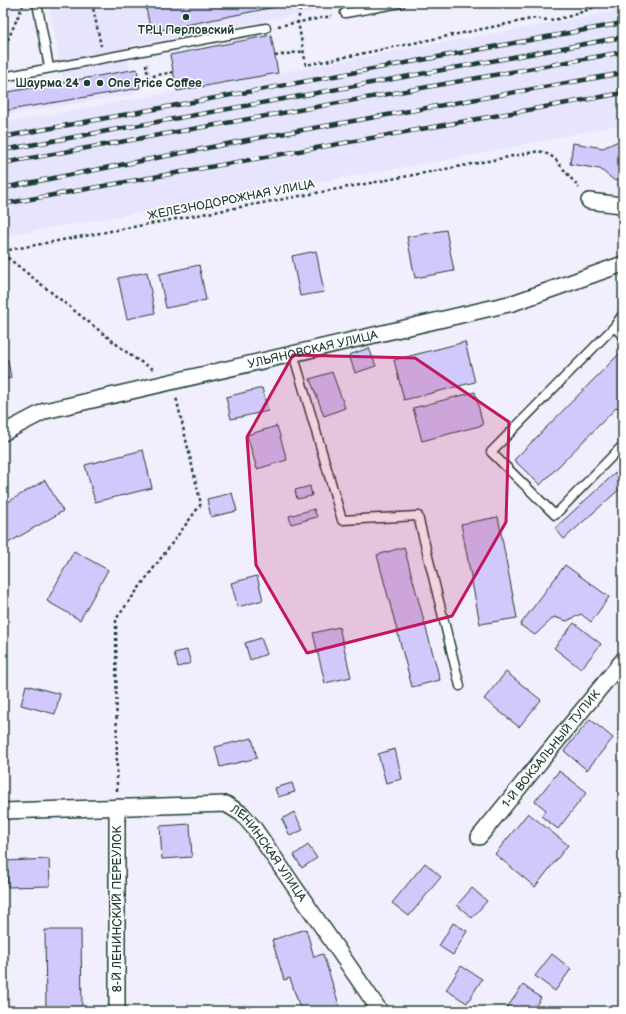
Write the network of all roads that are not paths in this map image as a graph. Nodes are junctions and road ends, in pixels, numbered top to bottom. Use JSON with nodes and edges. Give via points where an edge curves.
{"nodes":[{"id":1,"x":37,"y":3,"type":"edge"},
{"id":2,"x":401,"y":3,"type":"edge"},
{"id":3,"x":345,"y":13,"type":"road end"},
{"id":4,"x":266,"y":28,"type":"road end"},
{"id":5,"x":49,"y":67,"type":"junction"},
{"id":6,"x":3,"y":77,"type":"edge"},
{"id":7,"x":589,"y":201,"type":"road end"},
{"id":8,"x":623,"y":208,"type":"edge"},
{"id":9,"x":623,"y":264,"type":"edge"},
{"id":10,"x":623,"y":314,"type":"edge"},
{"id":11,"x":614,"y":327,"type":"junction"},
{"id":12,"x":623,"y":336,"type":"edge"},
{"id":13,"x":293,"y":353,"type":"junction"},
{"id":14,"x":3,"y":433,"type":"edge"},
{"id":15,"x":623,"y":445,"type":"edge"},
{"id":16,"x":623,"y":660,"type":"edge"},
{"id":17,"x":460,"y":686,"type":"dead end"},
{"id":18,"x":117,"y":808,"type":"junction"},
{"id":19,"x":3,"y":811,"type":"edge"},
{"id":20,"x":479,"y":837,"type":"dead end"},
{"id":21,"x":116,"y":1011,"type":"edge"},
{"id":22,"x":380,"y":1011,"type":"edge"}],
"edges":[{"from":1,"to":5,"type":"lane"},
{"from":2,"to":3,"type":"lane"},
{"from":4,"to":5,"type":"lane"},
{"from":5,"to":6,"type":"lane"},
{"from":7,"to":8,"type":"street","via":[[621,205]]},
{"from":9,"to":13,"type":"street","name":"УЛЬЯНОВСКАЯ УЛИЦА","via":[[514,303]]},
{"from":10,"to":11,"type":"lane"},
{"from":11,"to":12,"type":"lane"},
{"from":11,"to":15,"type":"lane","via":[[491,452],[555,515]]},
{"from":13,"to":14,"type":"street","name":"УЛЬЯНОВСКАЯ УЛИЦА","via":[[45,411]]},
{"from":13,"to":17,"type":"lane","via":[[342,520],[418,516]]},
{"from":16,"to":20,"type":"street","name":"1-Й ВОКЗАЛЬНЫЙ ТУПИК"},
{"from":18,"to":19,"type":"street","name":"ЛЕНИНСКАЯ УЛИЦА"},
{"from":18,"to":21,"type":"street","name":"8-Й ЛЕНИНСКИЙ ПЕРЕУЛОК"},
{"from":18,"to":22,"type":"street","name":"ЛЕНИНСКАЯ УЛИЦА","via":[[226,804],[242,814]]}]}
